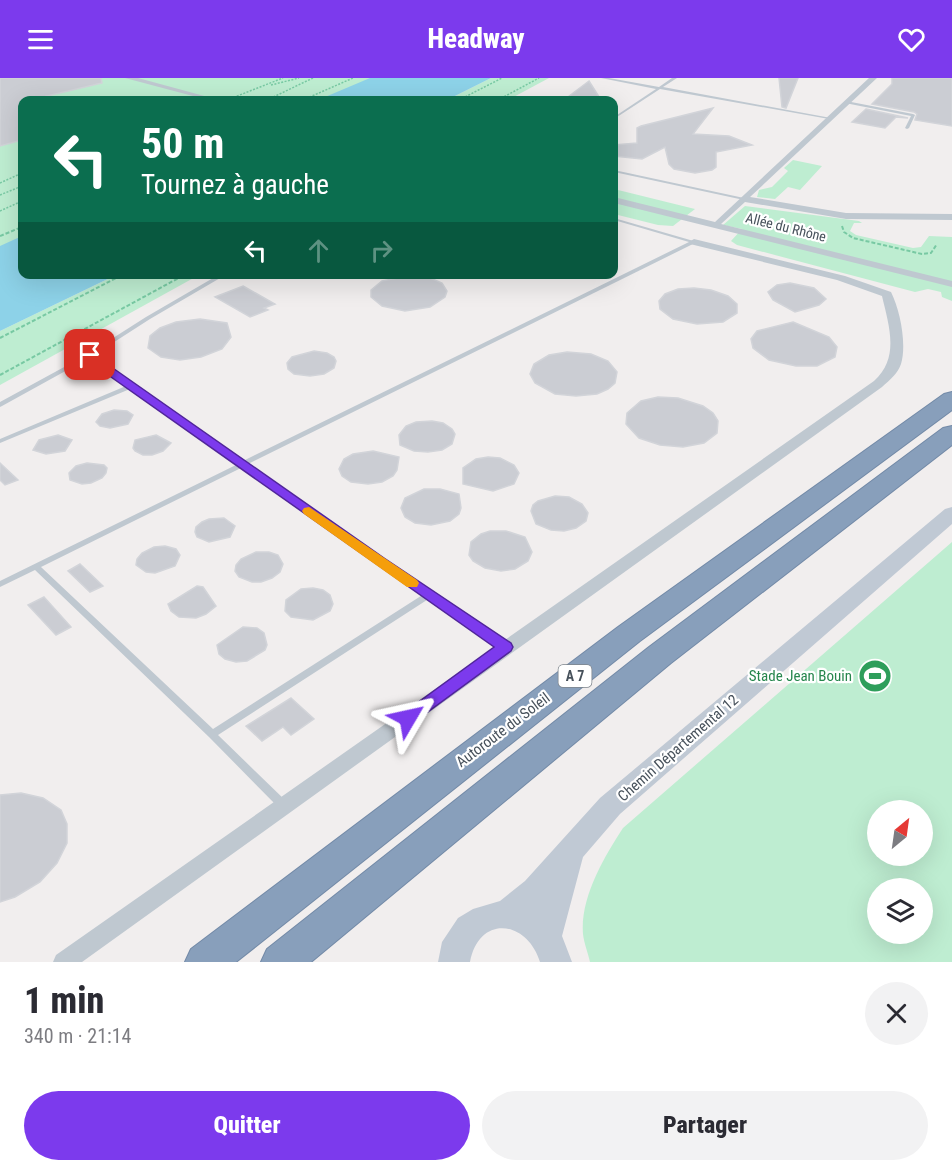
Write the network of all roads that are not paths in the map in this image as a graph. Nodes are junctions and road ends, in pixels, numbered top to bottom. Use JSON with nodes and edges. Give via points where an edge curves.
{"nodes":[{"id":1,"x":129,"y":78,"type":"edge"},
{"id":2,"x":603,"y":78,"type":"edge"},
{"id":3,"x":675,"y":78,"type":"edge"},
{"id":4,"x":873,"y":78,"type":"edge"},
{"id":5,"x":660,"y":88,"type":"junction"},
{"id":6,"x":199,"y":96,"type":"edge"},
{"id":7,"x":846,"y":102,"type":"junction"},
{"id":8,"x":618,"y":115,"type":"edge"},
{"id":9,"x":829,"y":118,"type":"junction"},
{"id":10,"x":907,"y":129,"type":"dead end"},
{"id":11,"x":618,"y":172,"type":"edge"},
{"id":12,"x":744,"y":199,"type":"junction"},
{"id":13,"x":618,"y":201,"type":"edge"},
{"id":14,"x":952,"y":217,"type":"edge"},
{"id":15,"x":618,"y":220,"type":"edge"},
{"id":16,"x":694,"y":242,"type":"junction"},
{"id":17,"x":216,"y":279,"type":"edge"},
{"id":18,"x":952,"y":284,"type":"edge"},
{"id":19,"x":90,"y":355,"type":"junction"},
{"id":20,"x":131,"y":386,"type":"junction"},
{"id":21,"x":952,"y":399,"type":"edge"},
{"id":22,"x":0,"y":405,"type":"edge"},
{"id":23,"x":952,"y":432,"type":"edge"},
{"id":24,"x":0,"y":441,"type":"edge"},
{"id":25,"x":244,"y":465,"type":"junction"},
{"id":26,"x":952,"y":513,"type":"edge"},
{"id":27,"x":36,"y":566,"type":"junction"},
{"id":28,"x":0,"y":584,"type":"edge"},
{"id":29,"x":429,"y":595,"type":"junction"},
{"id":30,"x":506,"y":647,"type":"junction"},
{"id":31,"x":212,"y":734,"type":"junction"},
{"id":32,"x":284,"y":806,"type":"junction"},
{"id":33,"x":573,"y":846,"type":"junction"},
{"id":34,"x":506,"y":915,"type":"junction"},
{"id":35,"x":552,"y":949,"type":"edge"},
{"id":36,"x":64,"y":962,"type":"edge"},
{"id":37,"x":205,"y":962,"type":"edge"},
{"id":38,"x":281,"y":962,"type":"edge"},
{"id":39,"x":454,"y":962,"type":"edge"}],
"edges":[{"from":1,"to":6,"type":"street"},
{"from":2,"to":5,"type":"lane"},
{"from":3,"to":5,"type":"lane"},
{"from":4,"to":7,"type":"street"},
{"from":5,"to":8,"type":"lane"},
{"from":5,"to":9,"type":"lane"},
{"from":7,"to":9,"type":"street"},
{"from":7,"to":10,"type":"lane","via":[[913,115]]},
{"from":9,"to":12,"type":"street"},
{"from":11,"to":12,"type":"lane"},
{"from":12,"to":14,"type":"street","via":[[846,216]]},
{"from":12,"to":16,"type":"street"},
{"from":13,"to":18,"type":"street","name":"Allée du Rhône"},
{"from":15,"to":16,"type":"lane"},
{"from":16,"to":25,"type":"lane"},
{"from":16,"to":30,"type":"street","via":[[841,278],[887,294],[896,361],[878,384]]},
{"from":17,"to":19,"type":"lane"},
{"from":19,"to":20,"type":"lane"},
{"from":19,"to":22,"type":"lane"},
{"from":20,"to":24,"type":"lane"},
{"from":20,"to":25,"type":"lane"},
{"from":21,"to":37,"type":"highway","name":"Autoroute du Soleil","number":"A 7","via":[[629,634]]},
{"from":23,"to":38,"type":"highway","number":"A 7","via":[[660,656]]},
{"from":25,"to":27,"type":"lane"},
{"from":25,"to":29,"type":"lane"},
{"from":26,"to":33,"type":"main road","name":"Chemin Départemental 12","via":[[610,806]]},
{"from":27,"to":28,"type":"lane"},
{"from":27,"to":31,"type":"lane"},
{"from":29,"to":30,"type":"lane"},
{"from":29,"to":31,"type":"lane"},
{"from":30,"to":32,"type":"street"},
{"from":31,"to":32,"type":"lane"},
{"from":32,"to":36,"type":"street"},
{"from":33,"to":34,"type":"main road","name":"Chemin Départemental 12","via":[[536,891]]},
{"from":33,"to":35,"type":"main road","name":"Chemin Départemental 12","via":[[560,882]]},
{"from":34,"to":35,"type":"main road","via":[[536,924]]},
{"from":34,"to":39,"type":"main road","via":[[478,921],[467,930],[459,941]]}]}
